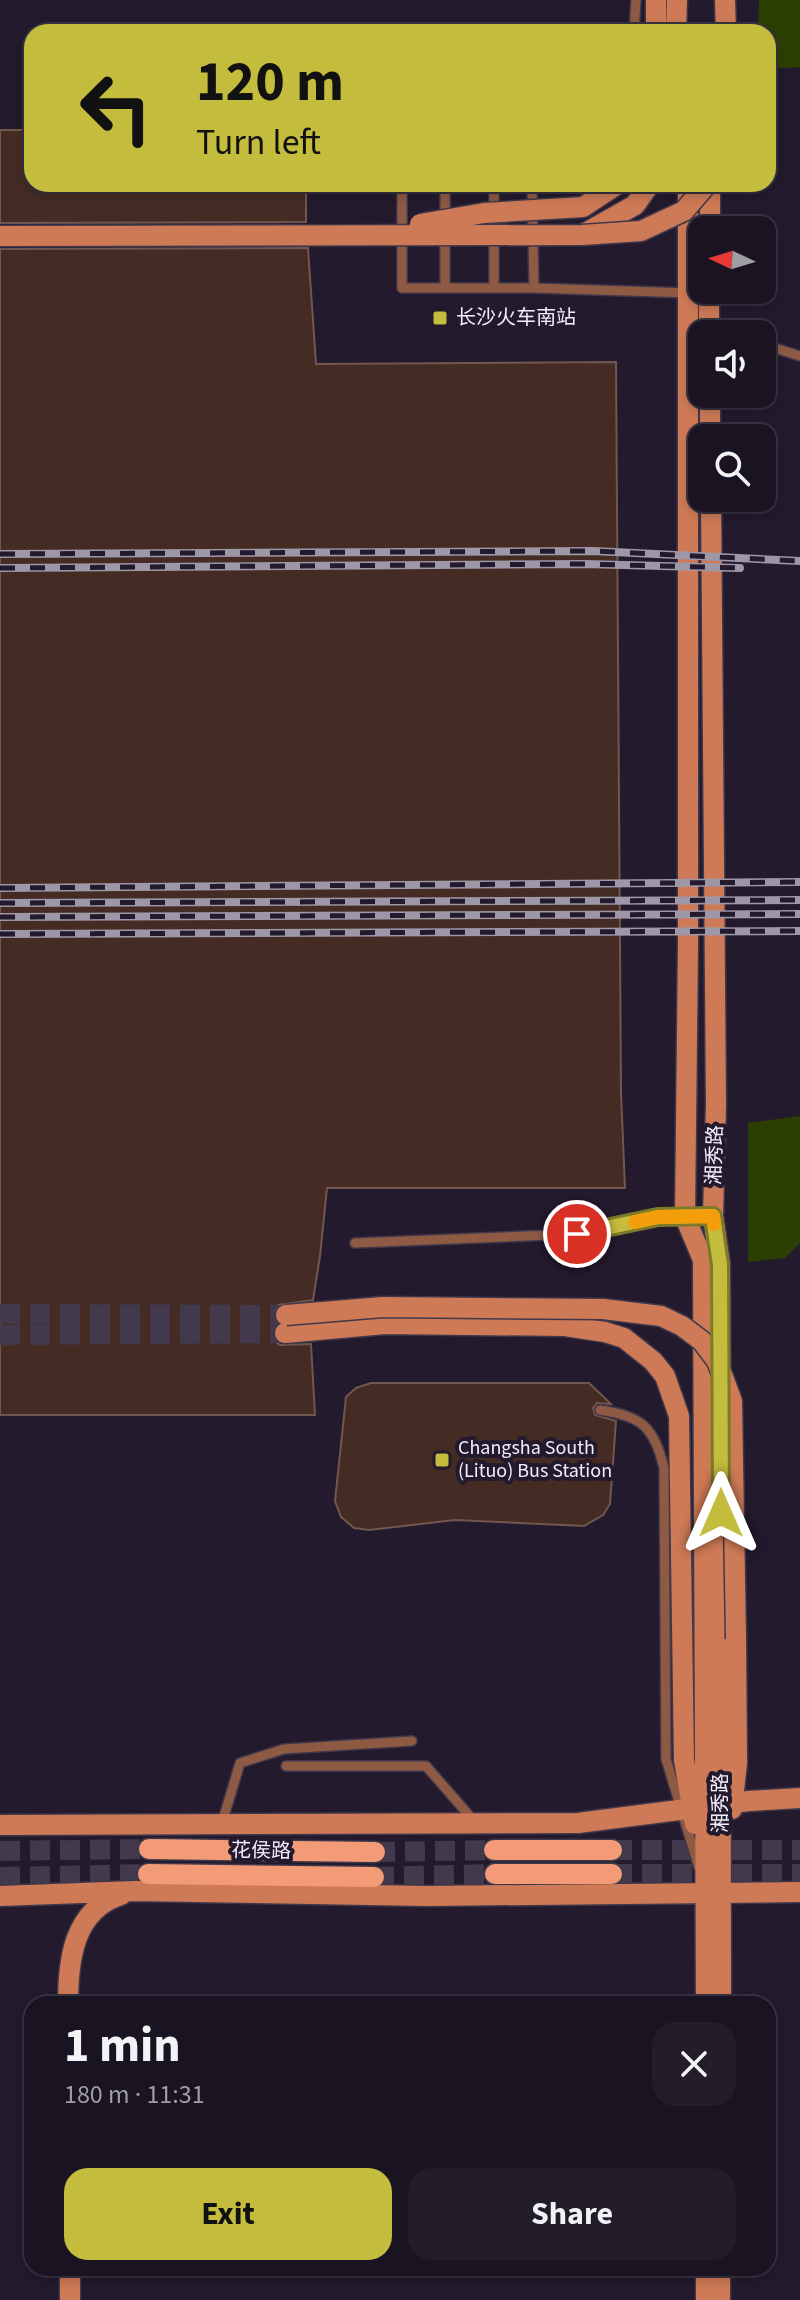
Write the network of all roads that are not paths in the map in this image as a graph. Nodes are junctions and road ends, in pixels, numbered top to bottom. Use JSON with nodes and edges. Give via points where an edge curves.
{"nodes":[{"id":1,"x":636,"y":0,"type":"edge"},
{"id":2,"x":656,"y":0,"type":"edge"},
{"id":3,"x":677,"y":0,"type":"edge"},
{"id":4,"x":688,"y":0,"type":"edge"},
{"id":5,"x":712,"y":0,"type":"edge"},
{"id":6,"x":725,"y":0,"type":"edge"},
{"id":7,"x":634,"y":24,"type":"edge"},
{"id":8,"x":656,"y":24,"type":"edge"},
{"id":9,"x":676,"y":24,"type":"edge"},
{"id":10,"x":688,"y":24,"type":"edge"},
{"id":11,"x":712,"y":24,"type":"edge"},
{"id":12,"x":726,"y":24,"type":"edge"},
{"id":13,"x":402,"y":192,"type":"edge"},
{"id":14,"x":445,"y":192,"type":"edge"},
{"id":15,"x":494,"y":192,"type":"edge"},
{"id":16,"x":532,"y":192,"type":"edge"},
{"id":17,"x":606,"y":192,"type":"edge"},
{"id":18,"x":644,"y":192,"type":"edge"},
{"id":19,"x":689,"y":192,"type":"edge"},
{"id":20,"x":701,"y":192,"type":"edge"},
{"id":21,"x":708,"y":192,"type":"edge"},
{"id":22,"x":692,"y":216,"type":"edge"},
{"id":23,"x":709,"y":216,"type":"edge"},
{"id":24,"x":369,"y":233,"type":"junction"},
{"id":25,"x":582,"y":235,"type":"junction"},
{"id":26,"x":0,"y":236,"type":"edge"},
{"id":27,"x":445,"y":288,"type":"junction"},
{"id":28,"x":494,"y":288,"type":"junction"},
{"id":29,"x":534,"y":288,"type":"junction"},
{"id":30,"x":688,"y":292,"type":"edge"},
{"id":31,"x":702,"y":304,"type":"edge"},
{"id":32,"x":776,"y":348,"type":"edge"},
{"id":33,"x":800,"y":356,"type":"edge"},
{"id":34,"x":711,"y":512,"type":"edge"},
{"id":35,"x":713,"y":1216,"type":"junction"},
{"id":36,"x":685,"y":1217,"type":"junction"},
{"id":37,"x":355,"y":1243,"type":"dead end"},
{"id":38,"x":600,"y":1410,"type":"dead end"},
{"id":39,"x":412,"y":1741,"type":"dead end"},
{"id":40,"x":286,"y":1766,"type":"dead end"},
{"id":41,"x":800,"y":1798,"type":"edge"},
{"id":42,"x":706,"y":1806,"type":"junction"},
{"id":43,"x":222,"y":1823,"type":"junction"},
{"id":44,"x":477,"y":1824,"type":"junction"},
{"id":45,"x":0,"y":1825,"type":"edge"},
{"id":46,"x":149,"y":1849,"type":"tunnel mouth"},
{"id":47,"x":494,"y":1850,"type":"tunnel mouth"},
{"id":48,"x":612,"y":1850,"type":"tunnel mouth"},
{"id":49,"x":375,"y":1852,"type":"tunnel mouth"},
{"id":50,"x":148,"y":1874,"type":"tunnel mouth"},
{"id":51,"x":495,"y":1874,"type":"tunnel mouth"},
{"id":52,"x":612,"y":1874,"type":"tunnel mouth"},
{"id":53,"x":374,"y":1877,"type":"tunnel mouth"},
{"id":54,"x":135,"y":1891,"type":"junction"},
{"id":55,"x":800,"y":1892,"type":"edge"},
{"id":56,"x":714,"y":1893,"type":"junction"},
{"id":57,"x":0,"y":1896,"type":"edge"},
{"id":58,"x":68,"y":1996,"type":"edge"},
{"id":59,"x":707,"y":1996,"type":"edge"},
{"id":60,"x":720,"y":1996,"type":"edge"},
{"id":61,"x":70,"y":2276,"type":"edge"},
{"id":62,"x":706,"y":2276,"type":"edge"},
{"id":63,"x":720,"y":2276,"type":"edge"},
{"id":64,"x":70,"y":2300,"type":"edge"},
{"id":65,"x":706,"y":2300,"type":"edge"},
{"id":66,"x":720,"y":2300,"type":"edge"}],
"edges":[{"from":1,"to":7,"type":"lane"},
{"from":2,"to":8,"type":"main road"},
{"from":3,"to":9,"type":"main road"},
{"from":4,"to":10,"type":"main road"},
{"from":5,"to":11,"type":"main road"},
{"from":6,"to":12,"type":"main road"},
{"from":13,"to":27,"type":"lane","via":[[402,288]]},
{"from":14,"to":27,"type":"lane"},
{"from":15,"to":28,"type":"lane"},
{"from":16,"to":29,"type":"lane"},
{"from":17,"to":24,"type":"main road","bridge":true,"via":[[583,207],[484,213]]},
{"from":18,"to":25,"type":"main road","via":[[635,205]]},
{"from":19,"to":22,"type":"main road"},
{"from":20,"to":25,"type":"main road","bridge":true,"via":[[684,211],[641,231]]},
{"from":21,"to":23,"type":"main road"},
{"from":24,"to":25,"type":"main road","bridge":true},
{"from":24,"to":26,"type":"main road","bridge":true},
{"from":27,"to":28,"type":"lane"},
{"from":28,"to":29,"type":"lane"},
{"from":29,"to":30,"type":"lane"},
{"from":31,"to":36,"type":"main road"},
{"from":32,"to":33,"type":"lane"},
{"from":34,"to":35,"type":"main road","name":"湘秀路"},
{"from":35,"to":36,"type":"lane"},
{"from":35,"to":42,"type":"main road","name":"湘秀路","via":[[720,1265]]},
{"from":36,"to":37,"type":"lane","via":[[658,1217],[577,1234]]},
{"from":36,"to":42,"type":"main road","via":[[703,1260]]},
{"from":38,"to":42,"type":"lane","via":[[629,1416],[651,1431],[659,1446],[664,1468],[666,1759]]},
{"from":39,"to":43,"type":"lane","via":[[284,1749],[240,1763]]},
{"from":40,"to":44,"type":"lane","via":[[426,1766]]},
{"from":41,"to":42,"type":"main road"},
{"from":42,"to":42,"type":"main road","bridge":true,"via":[[737,1763],[736,1639],[732,1401],[724,1373],[702,1341],[661,1316],[603,1309],[383,1307],[286,1324],[565,1326],[624,1338],[665,1376],[679,1416],[684,1760]]},
{"from":42,"to":44,"type":"main road","via":[[578,1823]]},
{"from":42,"to":56,"type":"main road"},
{"from":42,"to":56,"type":"main road"},
{"from":43,"to":44,"type":"main road"},
{"from":43,"to":45,"type":"main road"},
{"from":46,"to":49,"type":"main road","name":"花侯路"},
{"from":47,"to":48,"type":"main road"},
{"from":50,"to":53,"type":"main road","name":"花侯路"},
{"from":51,"to":52,"type":"main road"},
{"from":54,"to":56,"type":"main road"},
{"from":54,"to":57,"type":"main road"},
{"from":54,"to":58,"type":"main road","via":[[102,1904],[80,1929],[71,1950]]},
{"from":55,"to":56,"type":"main road"},
{"from":56,"to":59,"type":"main road"},
{"from":56,"to":60,"type":"main road"},
{"from":61,"to":64,"type":"main road"},
{"from":62,"to":65,"type":"main road"},
{"from":63,"to":66,"type":"main road"}]}
